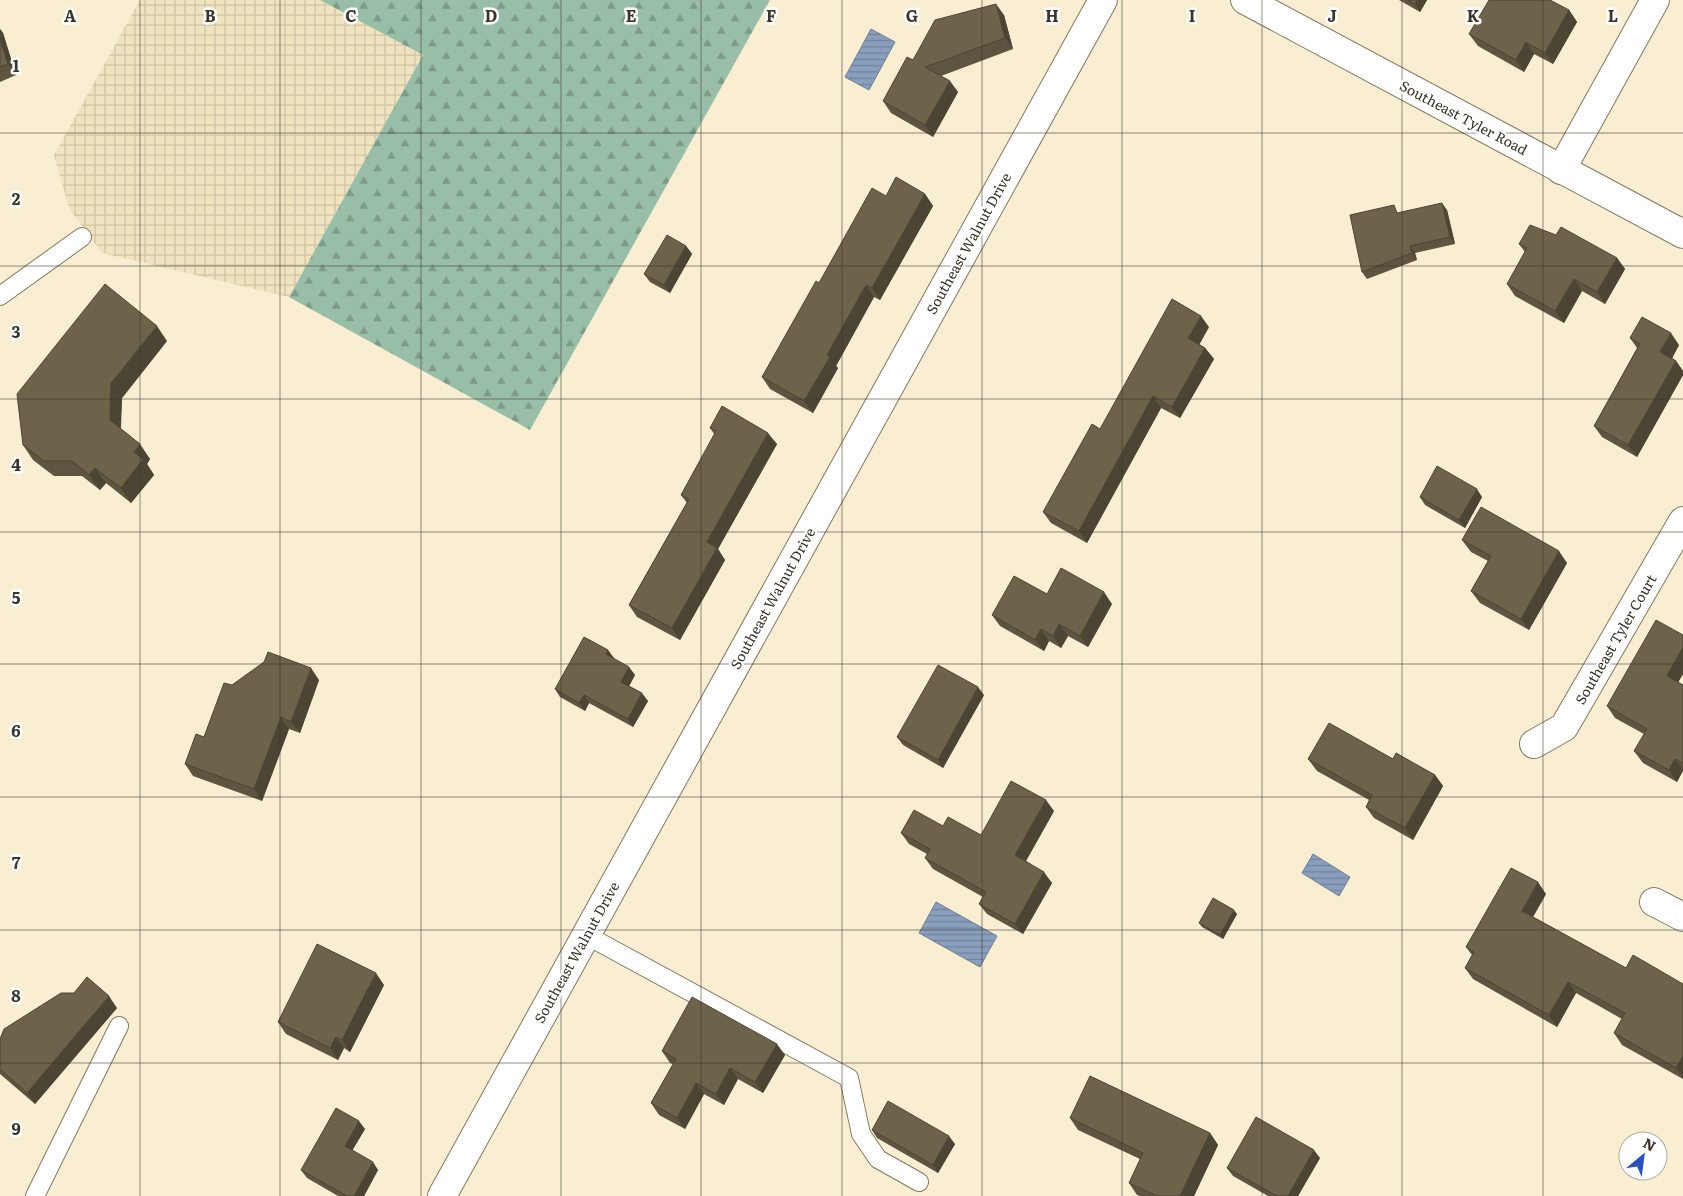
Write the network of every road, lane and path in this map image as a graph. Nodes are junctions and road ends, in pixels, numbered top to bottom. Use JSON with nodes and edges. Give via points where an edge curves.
{"nodes":[{"id":1,"x":1103,"y":0,"type":"edge"},
{"id":2,"x":1245,"y":0,"type":"edge"},
{"id":3,"x":1655,"y":0,"type":"edge"},
{"id":4,"x":1561,"y":170,"type":"junction"},
{"id":5,"x":1683,"y":234,"type":"edge"},
{"id":6,"x":82,"y":237,"type":"dead end"},
{"id":7,"x":0,"y":296,"type":"edge"},
{"id":8,"x":1683,"y":521,"type":"edge"},
{"id":9,"x":1534,"y":744,"type":"dead end"},
{"id":10,"x":1654,"y":902,"type":"dead end"},
{"id":11,"x":1683,"y":917,"type":"edge"},
{"id":12,"x":586,"y":935,"type":"junction"},
{"id":13,"x":119,"y":1026,"type":"dead end"},
{"id":14,"x":919,"y":1182,"type":"dead end"},
{"id":15,"x":35,"y":1196,"type":"edge"},
{"id":16,"x":442,"y":1196,"type":"edge"}],
"edges":[{"from":1,"to":12,"type":"street","name":"Southeast Walnut Drive"},
{"from":2,"to":4,"type":"street","name":"Southeast Tyler Road"},
{"from":3,"to":4,"type":"street"},
{"from":4,"to":5,"type":"street","name":"Southeast Tyler Road"},
{"from":6,"to":7,"type":"lane"},
{"from":8,"to":9,"type":"street","name":"Southeast Tyler Court","via":[[1564,727]]},
{"from":10,"to":11,"type":"street"},
{"from":12,"to":14,"type":"lane","via":[[849,1078],[861,1134],[878,1159]]},
{"from":12,"to":16,"type":"street","name":"Southeast Walnut Drive"},
{"from":13,"to":15,"type":"lane"}]}
